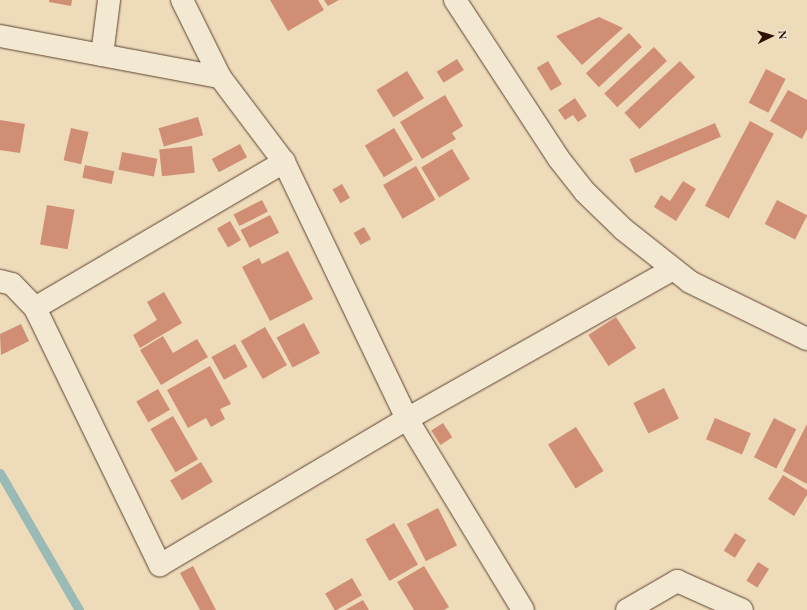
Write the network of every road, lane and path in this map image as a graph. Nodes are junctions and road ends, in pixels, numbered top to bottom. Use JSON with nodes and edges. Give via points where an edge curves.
{"nodes":[{"id":1,"x":109,"y":0,"type":"edge"},
{"id":2,"x":182,"y":0,"type":"edge"},
{"id":3,"x":456,"y":0,"type":"edge"},
{"id":4,"x":0,"y":36,"type":"edge"},
{"id":5,"x":102,"y":55,"type":"junction"},
{"id":6,"x":220,"y":77,"type":"junction"},
{"id":7,"x":284,"y":162,"type":"junction"},
{"id":8,"x":673,"y":269,"type":"junction"},
{"id":9,"x":0,"y":281,"type":"edge"},
{"id":10,"x":35,"y":308,"type":"junction"},
{"id":11,"x":807,"y":339,"type":"edge"},
{"id":12,"x":407,"y":419,"type":"junction"},
{"id":13,"x":523,"y":610,"type":"edge"},
{"id":14,"x":626,"y":610,"type":"edge"},
{"id":15,"x":742,"y":610,"type":"edge"}],
"edges":[{"from":1,"to":5,"type":"street"},
{"from":2,"to":6,"type":"street"},
{"from":3,"to":8,"type":"street","via":[[559,160],[585,192],[623,229]]},
{"from":4,"to":5,"type":"street"},
{"from":5,"to":6,"type":"street"},
{"from":6,"to":7,"type":"street"},
{"from":7,"to":10,"type":"street"},
{"from":7,"to":12,"type":"street"},
{"from":8,"to":11,"type":"street","via":[[690,282]]},
{"from":8,"to":12,"type":"street"},
{"from":9,"to":10,"type":"street","via":[[12,284]]},
{"from":10,"to":12,"type":"street","via":[[160,565]]},
{"from":12,"to":13,"type":"street"},
{"from":14,"to":15,"type":"street","via":[[677,580]]}]}
